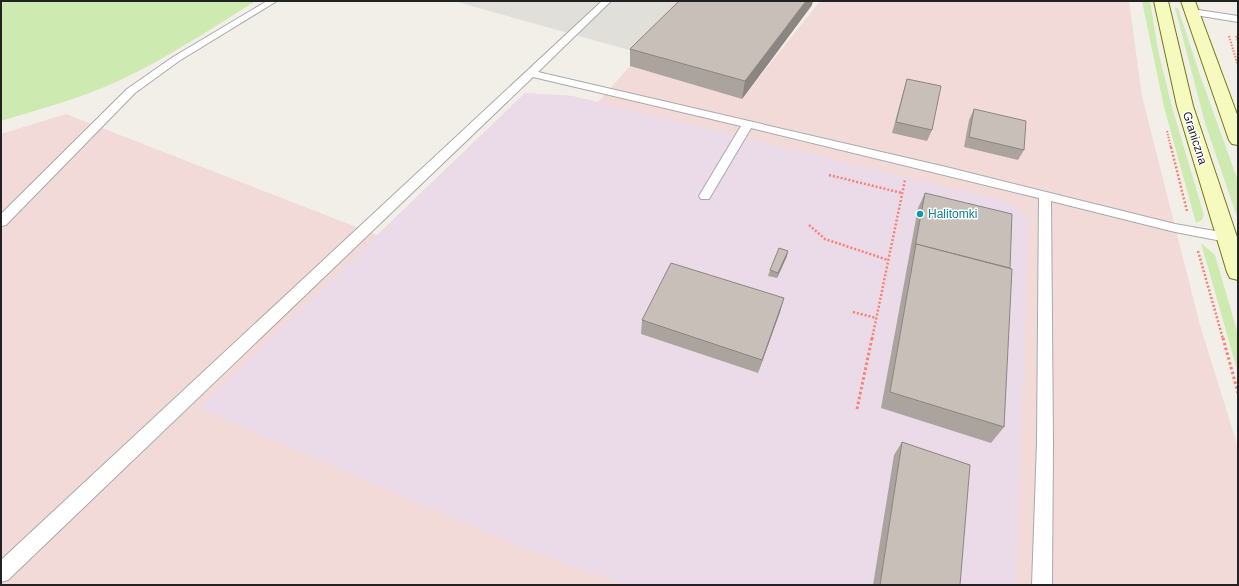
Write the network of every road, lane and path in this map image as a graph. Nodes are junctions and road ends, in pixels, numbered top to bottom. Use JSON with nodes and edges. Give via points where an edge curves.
{"nodes":[{"id":1,"x":273,"y":1,"type":"edge"},
{"id":2,"x":607,"y":1,"type":"edge"},
{"id":3,"x":1160,"y":1,"type":"edge"},
{"id":4,"x":1190,"y":7,"type":"edge"},
{"id":5,"x":1238,"y":19,"type":"edge"},
{"id":6,"x":1227,"y":31,"type":"dead end"},
{"id":7,"x":1238,"y":66,"type":"edge"},
{"id":8,"x":531,"y":73,"type":"junction"},
{"id":9,"x":748,"y":124,"type":"junction"},
{"id":10,"x":1166,"y":127,"type":"dead end"},
{"id":11,"x":1238,"y":140,"type":"edge"},
{"id":12,"x":909,"y":162,"type":"junction"},
{"id":13,"x":829,"y":175,"type":"dead end"},
{"id":14,"x":902,"y":193,"type":"junction"},
{"id":15,"x":1045,"y":195,"type":"junction"},
{"id":16,"x":705,"y":196,"type":"dead end"},
{"id":17,"x":1,"y":222,"type":"edge"},
{"id":18,"x":809,"y":225,"type":"dead end"},
{"id":19,"x":1193,"y":231,"type":"junction"},
{"id":20,"x":1227,"y":237,"type":"junction"},
{"id":21,"x":888,"y":260,"type":"junction"},
{"id":22,"x":1238,"y":272,"type":"edge"},
{"id":23,"x":853,"y":312,"type":"dead end"},
{"id":24,"x":876,"y":318,"type":"junction"},
{"id":25,"x":1238,"y":393,"type":"edge"},
{"id":26,"x":857,"y":409,"type":"dead end"},
{"id":27,"x":1,"y":573,"type":"edge"},
{"id":28,"x":1042,"y":585,"type":"edge"}],
"edges":[{"from":1,"to":17,"type":"lane","via":[[176,59],[131,91]]},
{"from":2,"to":8,"type":"lane"},
{"from":3,"to":20,"type":"main road","name":"Graniczna","via":[[1185,106]]},
{"from":4,"to":5,"type":"lane"},
{"from":4,"to":11,"type":"main road"},
{"from":6,"to":7,"type":"path"},
{"from":8,"to":9,"type":"lane"},
{"from":8,"to":27,"type":"lane"},
{"from":9,"to":12,"type":"lane"},
{"from":9,"to":16,"type":"lane"},
{"from":10,"to":19,"type":"path"},
{"from":12,"to":14,"type":"path"},
{"from":12,"to":15,"type":"lane"},
{"from":13,"to":14,"type":"path"},
{"from":14,"to":21,"type":"path"},
{"from":15,"to":19,"type":"lane"},
{"from":15,"to":28,"type":"lane"},
{"from":18,"to":21,"type":"path","via":[[825,239]]},
{"from":19,"to":20,"type":"lane"},
{"from":19,"to":25,"type":"path"},
{"from":20,"to":22,"type":"main road","name":"Graniczna"},
{"from":21,"to":24,"type":"path"},
{"from":23,"to":24,"type":"path"},
{"from":24,"to":26,"type":"path"}]}
